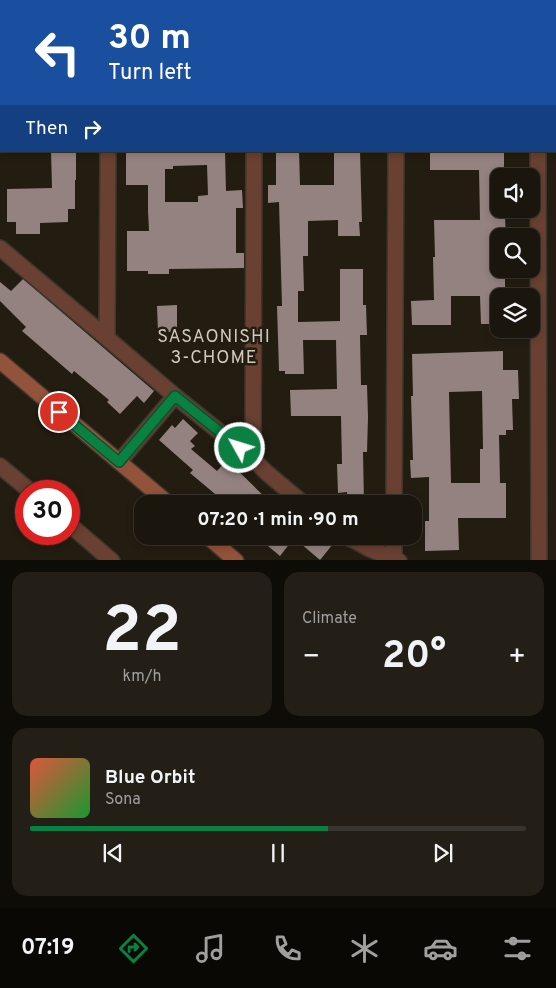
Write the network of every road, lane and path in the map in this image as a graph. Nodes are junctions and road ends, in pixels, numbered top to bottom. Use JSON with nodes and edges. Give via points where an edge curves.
{"nodes":[{"id":1,"x":108,"y":152,"type":"edge"},
{"id":2,"x":254,"y":152,"type":"edge"},
{"id":3,"x":396,"y":152,"type":"edge"},
{"id":4,"x":538,"y":152,"type":"edge"},
{"id":5,"x":0,"y":248,"type":"edge"},
{"id":6,"x":107,"y":338,"type":"junction"},
{"id":7,"x":0,"y":361,"type":"edge"},
{"id":8,"x":175,"y":396,"type":"junction"},
{"id":9,"x":253,"y":459,"type":"junction"},
{"id":10,"x":119,"y":462,"type":"junction"},
{"id":11,"x":0,"y":466,"type":"edge"},
{"id":12,"x":17,"y":480,"type":"edge"},
{"id":13,"x":158,"y":495,"type":"edge"},
{"id":14,"x":293,"y":495,"type":"edge"},
{"id":15,"x":394,"y":495,"type":"edge"},
{"id":16,"x":80,"y":533,"type":"edge"},
{"id":17,"x":218,"y":545,"type":"edge"},
{"id":18,"x":361,"y":545,"type":"edge"},
{"id":19,"x":395,"y":545,"type":"edge"},
{"id":20,"x":112,"y":560,"type":"edge"},
{"id":21,"x":236,"y":560,"type":"edge"},
{"id":22,"x":397,"y":560,"type":"edge"},
{"id":23,"x":539,"y":560,"type":"edge"}],
"edges":[{"from":1,"to":6,"type":"street"},
{"from":2,"to":9,"type":"street"},
{"from":3,"to":15,"type":"street"},
{"from":4,"to":23,"type":"street"},
{"from":5,"to":6,"type":"street"},
{"from":6,"to":8,"type":"street"},
{"from":7,"to":10,"type":"street"},
{"from":8,"to":9,"type":"street"},
{"from":8,"to":10,"type":"street"},
{"from":9,"to":14,"type":"street"},
{"from":10,"to":13,"type":"street"},
{"from":11,"to":12,"type":"street"},
{"from":16,"to":20,"type":"street"},
{"from":17,"to":21,"type":"street"},
{"from":18,"to":22,"type":"street"},
{"from":19,"to":22,"type":"street"}]}
